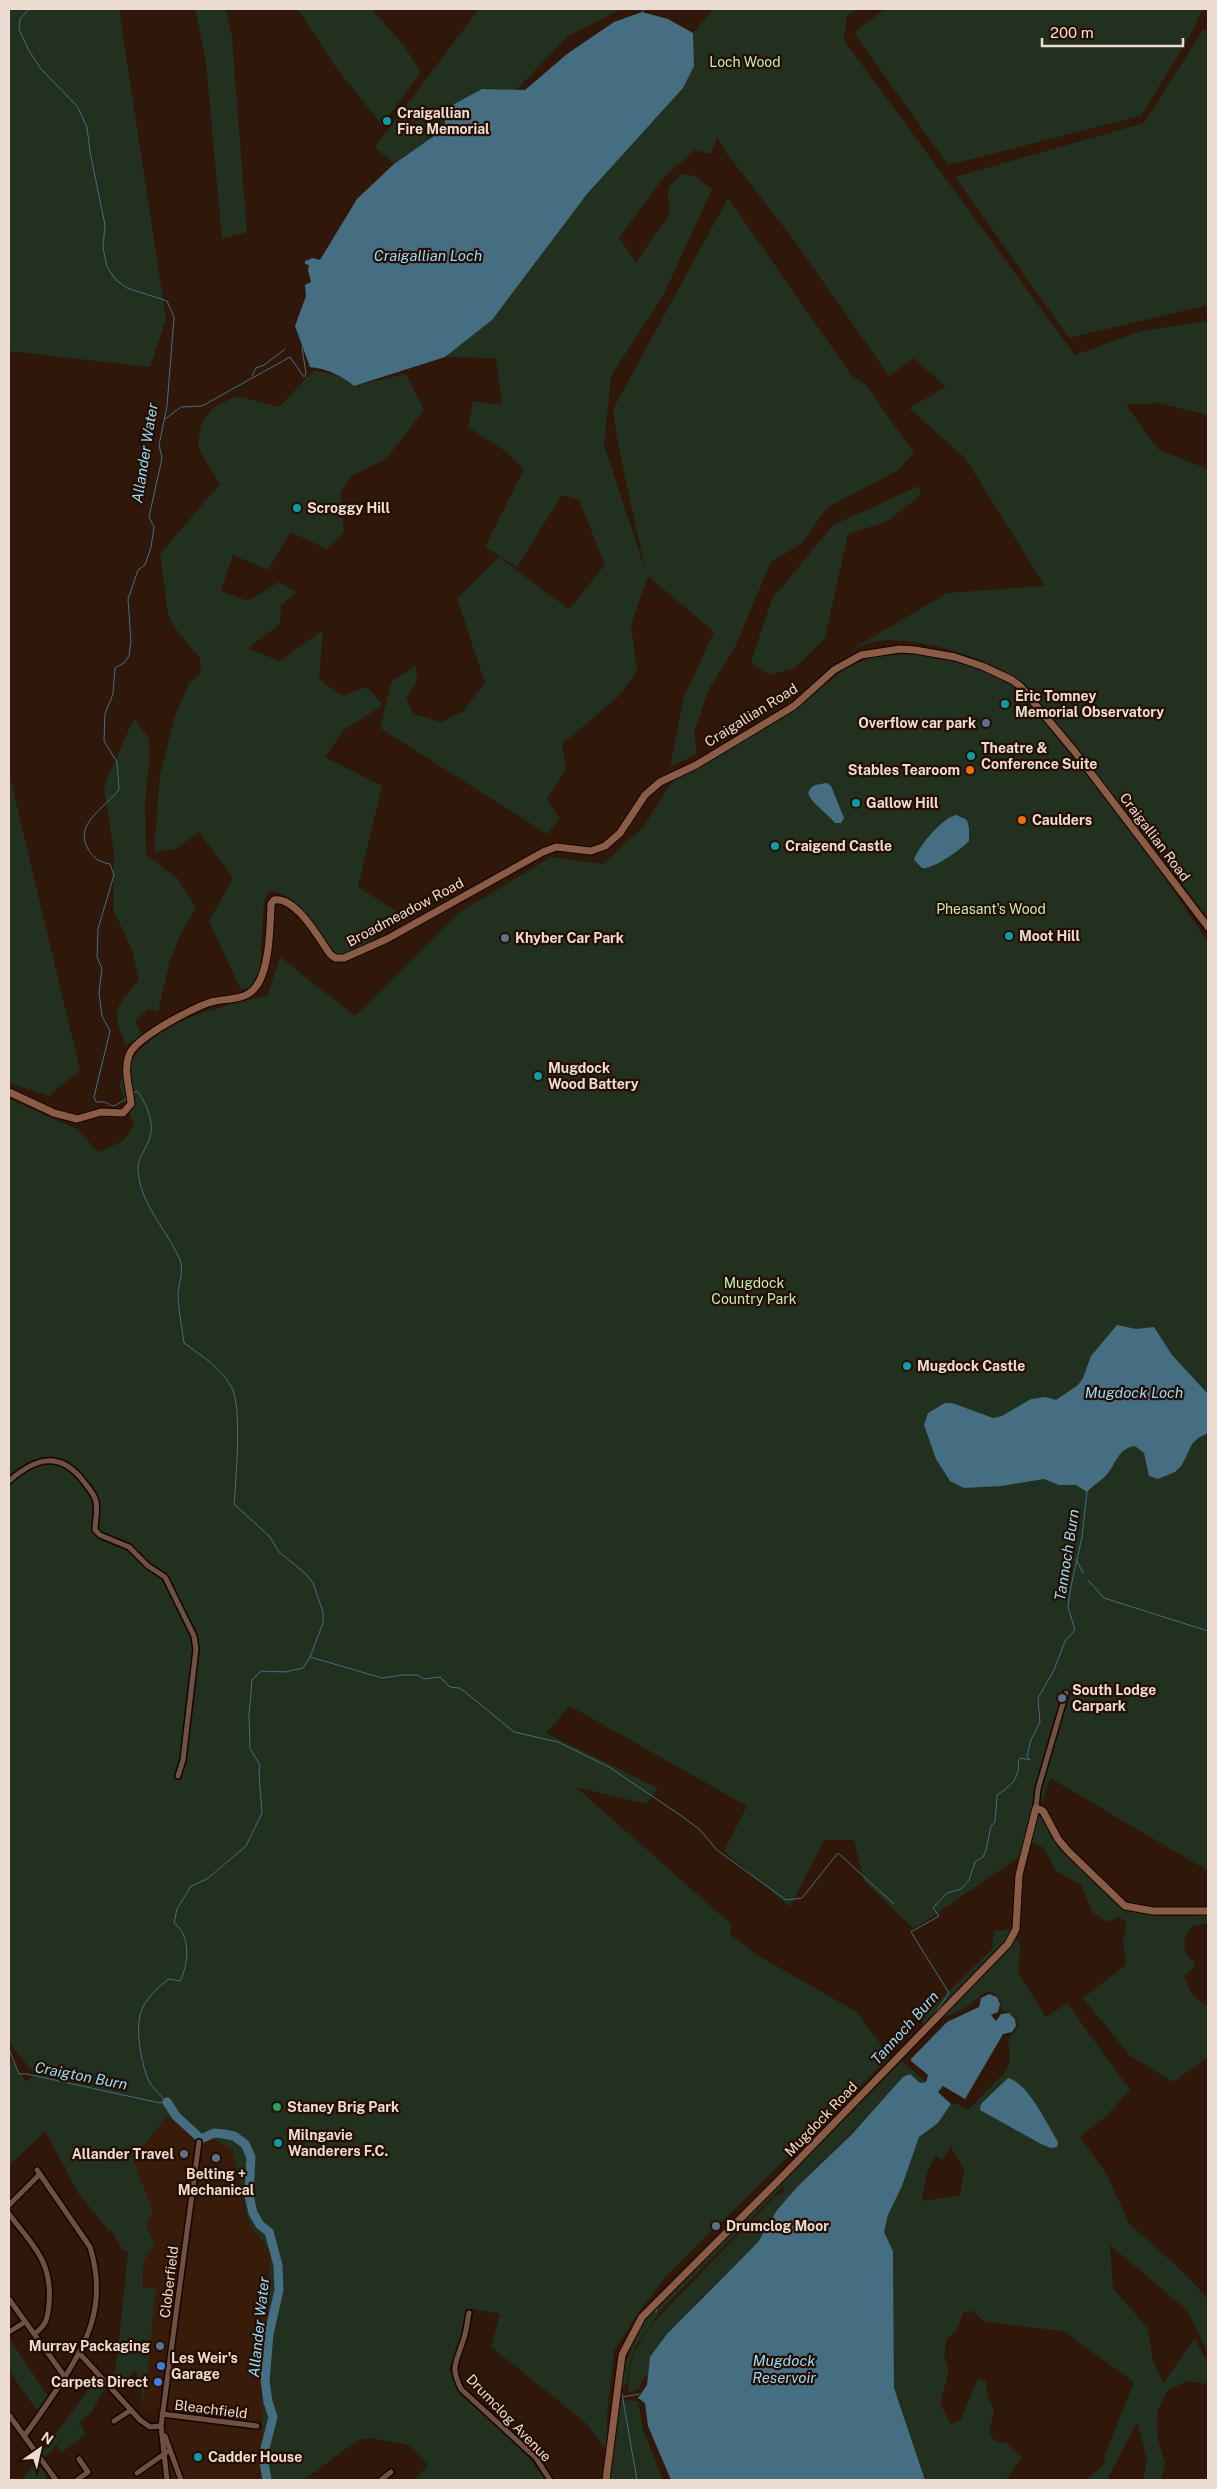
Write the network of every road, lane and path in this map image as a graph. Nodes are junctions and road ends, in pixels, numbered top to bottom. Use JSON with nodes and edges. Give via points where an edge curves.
{"nodes":[{"id":1,"x":510,"y":868,"type":"joint"},
{"id":2,"x":1208,"y":926,"type":"edge"},
{"id":3,"x":9,"y":1092,"type":"edge"},
{"id":4,"x":9,"y":1482,"type":"edge"},
{"id":5,"x":1066,"y":1693,"type":"dead end"},
{"id":6,"x":178,"y":1776,"type":"dead end"},
{"id":7,"x":1036,"y":1808,"type":"junction"},
{"id":8,"x":1208,"y":1911,"type":"edge"},
{"id":9,"x":198,"y":2142,"type":"dead end"},
{"id":10,"x":9,"y":2205,"type":"edge"},
{"id":11,"x":9,"y":2214,"type":"edge"},
{"id":12,"x":9,"y":2299,"type":"edge"},
{"id":13,"x":469,"y":2314,"type":"dead end"},
{"id":14,"x":25,"y":2322,"type":"junction"},
{"id":15,"x":9,"y":2332,"type":"edge"},
{"id":16,"x":34,"y":2334,"type":"junction"},
{"id":17,"x":80,"y":2354,"type":"junction"},
{"id":18,"x":65,"y":2377,"type":"junction"},
{"id":19,"x":131,"y":2410,"type":"junction"},
{"id":20,"x":162,"y":2414,"type":"junction"},
{"id":21,"x":9,"y":2415,"type":"edge"},
{"id":22,"x":114,"y":2422,"type":"dead end"},
{"id":23,"x":161,"y":2426,"type":"junction"},
{"id":24,"x":257,"y":2426,"type":"dead end"},
{"id":25,"x":24,"y":2436,"type":"junction"},
{"id":26,"x":168,"y":2452,"type":"junction"},
{"id":27,"x":79,"y":2459,"type":"dead end"},
{"id":28,"x":391,"y":2472,"type":"dead end"},
{"id":29,"x":137,"y":2473,"type":"dead end"},
{"id":30,"x":56,"y":2480,"type":"edge"},
{"id":31,"x":77,"y":2480,"type":"edge"},
{"id":32,"x":167,"y":2480,"type":"edge"},
{"id":33,"x":181,"y":2480,"type":"edge"},
{"id":34,"x":381,"y":2480,"type":"edge"},
{"id":35,"x":550,"y":2480,"type":"edge"},
{"id":36,"x":606,"y":2480,"type":"edge"}],
"edges":[{"from":1,"to":2,"type":"street","name":"Craigallian Road","via":[[556,847],[591,851],[605,846],[660,782],[696,765],[794,706],[834,670],[861,655],[915,650],[982,666],[1020,686]]},
{"from":1,"to":3,"type":"street","name":"Broadmeadow Road","via":[[387,939],[344,958],[330,954],[301,914],[286,901],[274,900],[264,969],[254,989],[238,998],[191,1010],[133,1049],[129,1056],[127,1090],[131,1101],[123,1113],[101,1112],[77,1119]]},
{"from":4,"to":6,"type":"street","via":[[32,1463],[56,1462],[73,1468],[95,1498],[95,1530],[100,1536],[129,1547],[170,1583],[174,1598],[194,1636],[196,1649],[183,1760]]},
{"from":5,"to":7,"type":"street","via":[[1038,1789]]},
{"from":7,"to":8,"type":"street","via":[[1044,1811],[1068,1851],[1124,1906],[1153,1911]]},
{"from":7,"to":36,"type":"street","name":"Mugdock Road","via":[[1019,1875],[1016,1929],[1008,1944],[642,2317],[622,2355]]},
{"from":9,"to":20,"type":"street","name":"Cloberfield"},
{"from":10,"to":17,"type":"street","via":[[39,2172],[82,2234],[94,2260],[96,2287],[94,2319]]},
{"from":11,"to":16,"type":"street","via":[[48,2272],[48,2317],[42,2329]]},
{"from":12,"to":14,"type":"street"},
{"from":13,"to":35,"type":"street","name":"Drumclog Avenue","via":[[454,2374],[461,2389],[536,2458]]},
{"from":14,"to":15,"type":"street"},
{"from":14,"to":16,"type":"street"},
{"from":16,"to":18,"type":"street"},
{"from":17,"to":18,"type":"street"},
{"from":17,"to":19,"type":"street"},
{"from":18,"to":25,"type":"street"},
{"from":19,"to":22,"type":"street"},
{"from":19,"to":23,"type":"street","via":[[150,2427]]},
{"from":20,"to":23,"type":"street","name":"Cloberfield"},
{"from":20,"to":24,"type":"street","name":"Bleachfield"},
{"from":21,"to":25,"type":"street"},
{"from":23,"to":26,"type":"street"},
{"from":25,"to":30,"type":"street"},
{"from":26,"to":29,"type":"street"},
{"from":26,"to":32,"type":"street"},
{"from":26,"to":33,"type":"street"},
{"from":27,"to":31,"type":"street","via":[[88,2472]]},
{"from":28,"to":34,"type":"street"}]}
